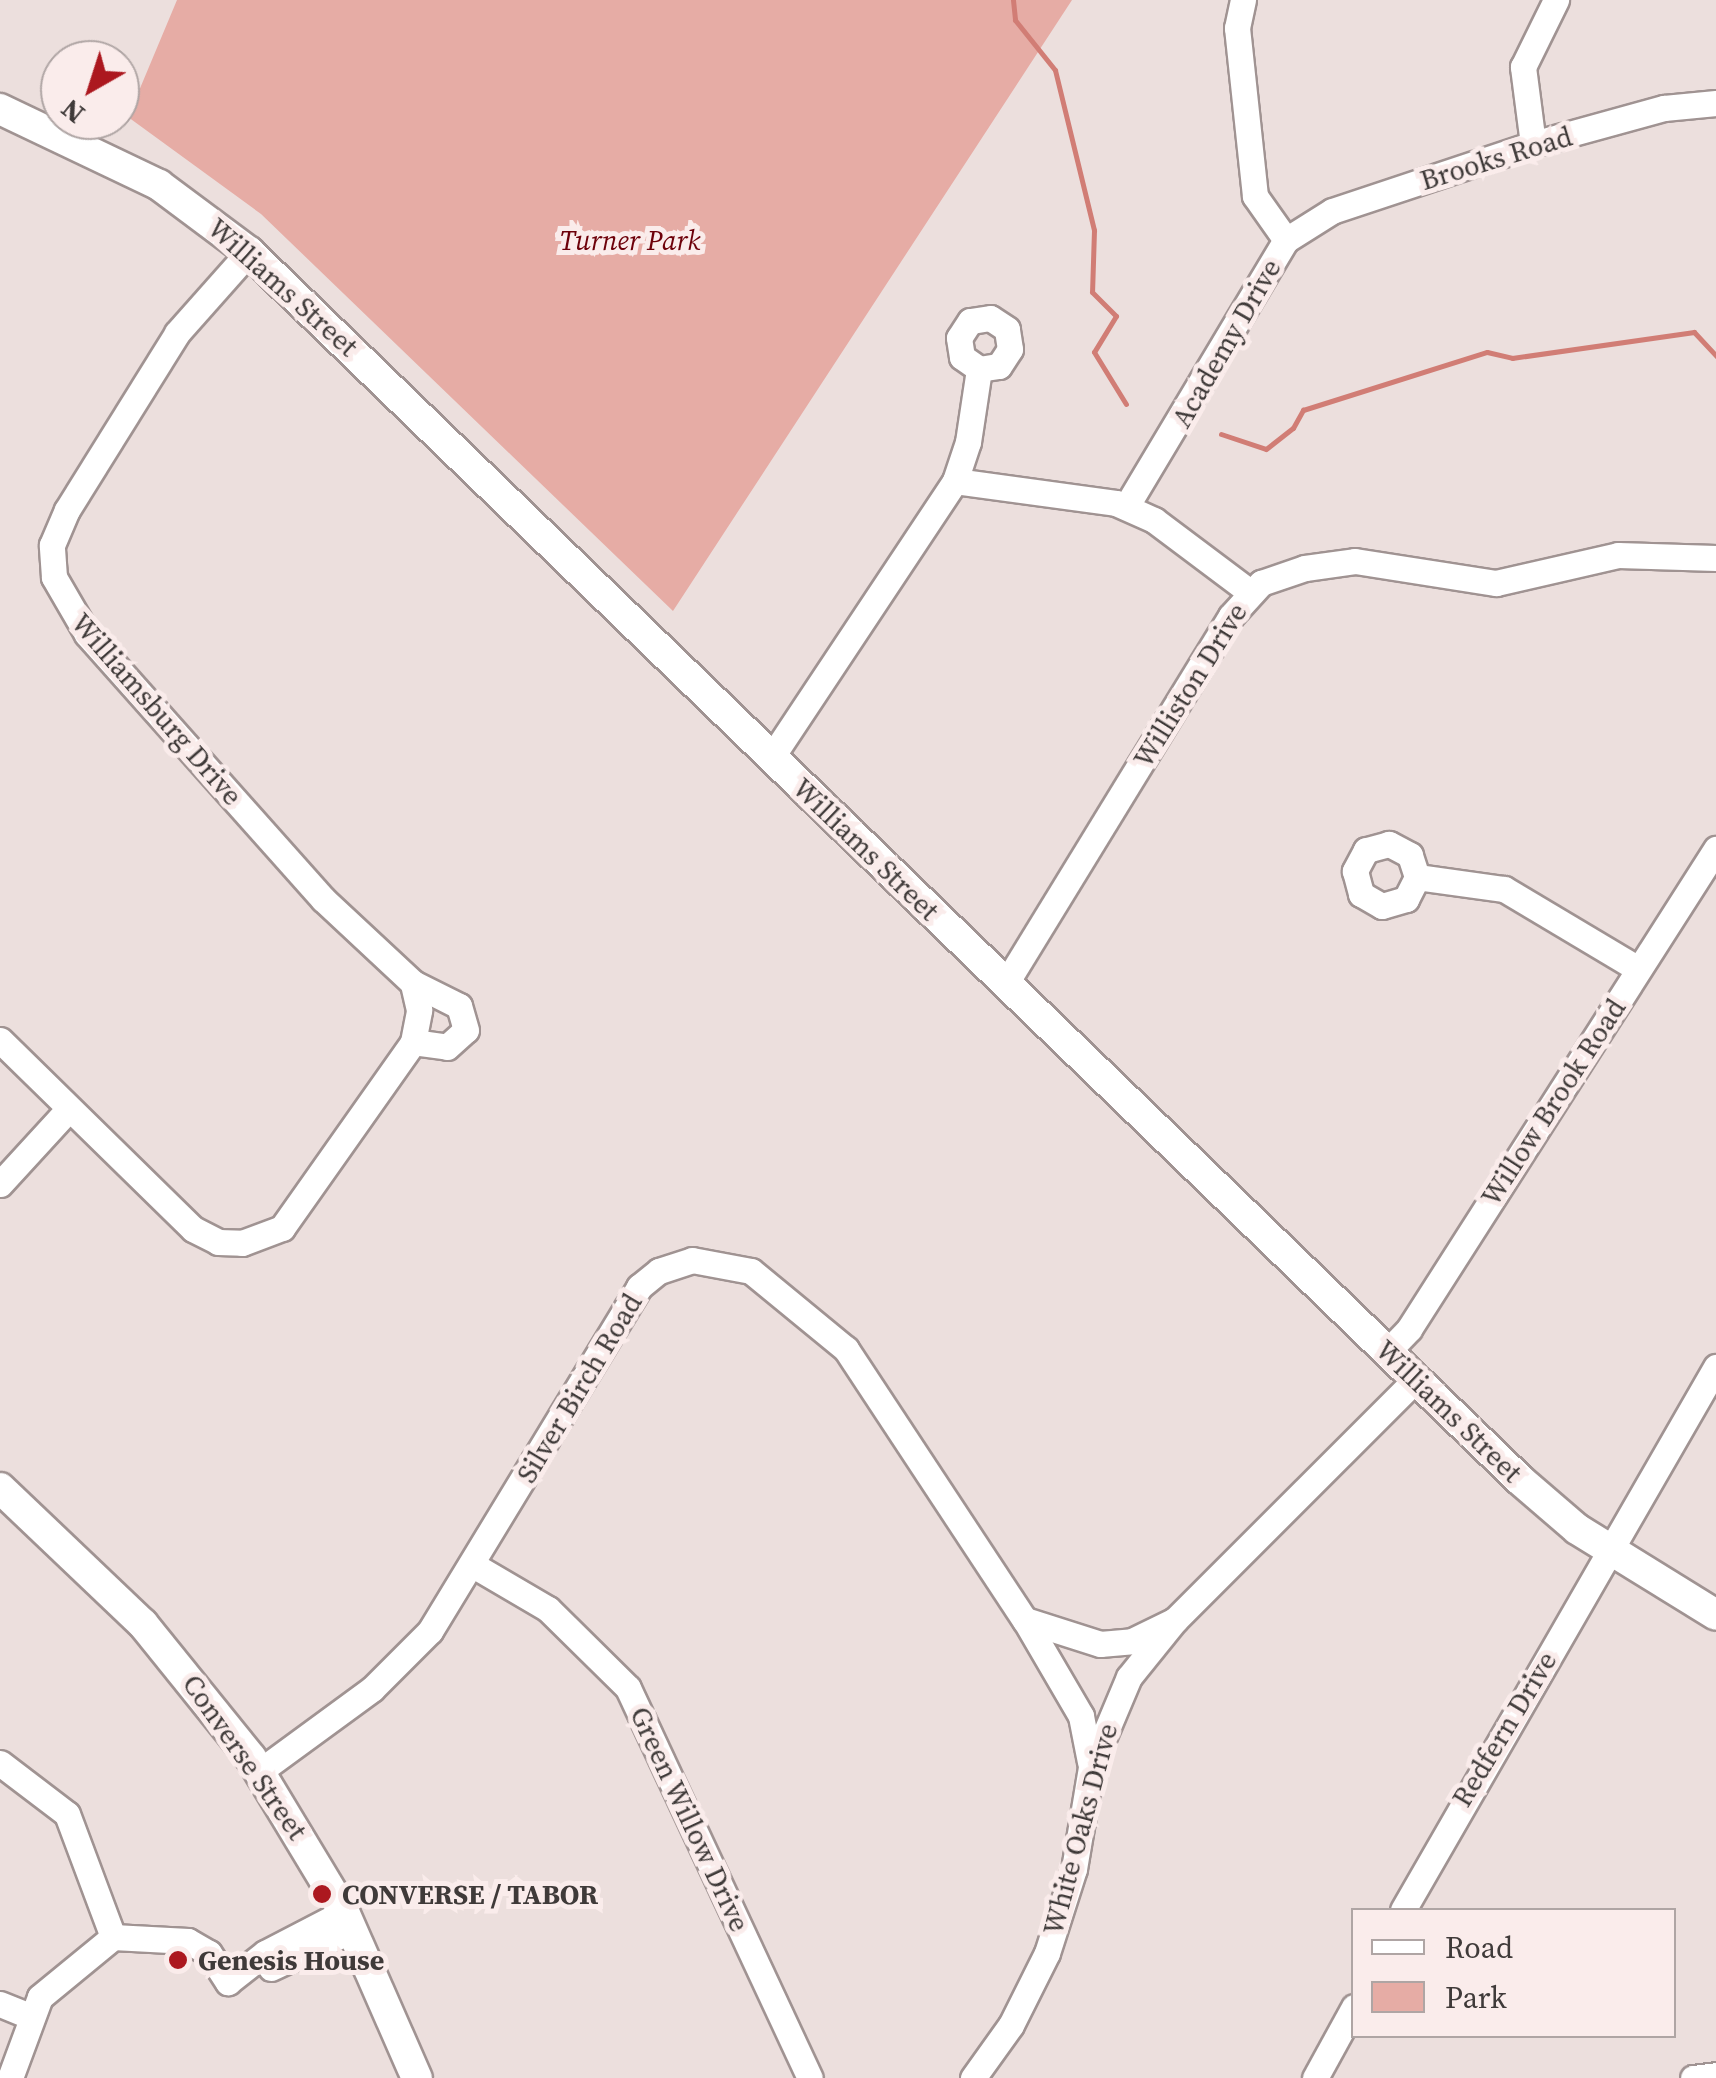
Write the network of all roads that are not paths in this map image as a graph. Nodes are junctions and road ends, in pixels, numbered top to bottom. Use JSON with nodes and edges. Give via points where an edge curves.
{"nodes":[{"id":1,"x":1244,"y":0,"type":"edge"},
{"id":2,"x":1556,"y":0,"type":"edge"},
{"id":3,"x":1716,"y":103,"type":"edge"},
{"id":4,"x":0,"y":109,"type":"edge"},
{"id":5,"x":1533,"y":144,"type":"junction"},
{"id":6,"x":1286,"y":240,"type":"junction"},
{"id":7,"x":249,"y":252,"type":"junction"},
{"id":8,"x":979,"y":369,"type":"dead end"},
{"id":9,"x":955,"y":481,"type":"junction"},
{"id":10,"x":1126,"y":506,"type":"junction"},
{"id":11,"x":1716,"y":558,"type":"edge"},
{"id":12,"x":1250,"y":592,"type":"junction"},
{"id":13,"x":772,"y":758,"type":"junction"},
{"id":14,"x":1716,"y":850,"type":"edge"},
{"id":15,"x":1417,"y":877,"type":"dead end"},
{"id":16,"x":1638,"y":970,"type":"junction"},
{"id":17,"x":412,"y":983,"type":"junction"},
{"id":18,"x":1006,"y":983,"type":"junction"},
{"id":19,"x":0,"y":1040,"type":"edge"},
{"id":20,"x":412,"y":1042,"type":"junction"},
{"id":21,"x":67,"y":1111,"type":"junction"},
{"id":22,"x":0,"y":1184,"type":"edge"},
{"id":23,"x":1388,"y":1352,"type":"junction"},
{"id":24,"x":1716,"y":1367,"type":"edge"},
{"id":25,"x":1416,"y":1379,"type":"junction"},
{"id":26,"x":0,"y":1488,"type":"edge"},
{"id":27,"x":1607,"y":1549,"type":"junction"},
{"id":28,"x":473,"y":1564,"type":"junction"},
{"id":29,"x":1716,"y":1614,"type":"edge"},
{"id":30,"x":1026,"y":1620,"type":"junction"},
{"id":31,"x":1175,"y":1620,"type":"junction"},
{"id":32,"x":0,"y":1763,"type":"edge"},
{"id":33,"x":1091,"y":1767,"type":"junction"},
{"id":34,"x":260,"y":1772,"type":"junction"},
{"id":35,"x":1404,"y":1908,"type":"edge"},
{"id":36,"x":348,"y":1921,"type":"junction"},
{"id":37,"x":113,"y":1937,"type":"junction"},
{"id":38,"x":0,"y":2004,"type":"edge"},
{"id":39,"x":1351,"y":2012,"type":"edge"},
{"id":40,"x":28,"y":2016,"type":"junction"},
{"id":41,"x":1716,"y":2075,"type":"edge"},
{"id":42,"x":10,"y":2078,"type":"edge"},
{"id":43,"x":417,"y":2078,"type":"edge"},
{"id":44,"x":810,"y":2078,"type":"edge"},
{"id":45,"x":973,"y":2078,"type":"edge"},
{"id":46,"x":1315,"y":2078,"type":"edge"},
{"id":47,"x":1693,"y":2078,"type":"edge"}],
"edges":[{"from":1,"to":6,"type":"street","name":"Academy Drive","via":[[1237,28],[1255,196]]},
{"from":2,"to":5,"type":"street","via":[[1523,67]]},
{"from":3,"to":5,"type":"street","name":"Brooks Road","via":[[1664,108]]},
{"from":4,"to":7,"type":"main road","name":"Williams Street","via":[[158,185]]},
{"from":5,"to":6,"type":"street","name":"Brooks Road","via":[[1332,210]]},
{"from":6,"to":10,"type":"street","name":"Academy Drive"},
{"from":7,"to":13,"type":"main road","name":"Williams Street"},
{"from":7,"to":17,"type":"street","name":"Williamsburg Drive","via":[[177,333],[67,510],[52,545],[54,576],[87,634],[323,899]]},
{"from":8,"to":9,"type":"street"},
{"from":9,"to":10,"type":"street"},
{"from":9,"to":13,"type":"street"},
{"from":10,"to":12,"type":"street"},
{"from":11,"to":12,"type":"street","name":"Williston Drive","via":[[1598,557],[1496,583],[1355,561],[1289,572]]},
{"from":12,"to":18,"type":"street","name":"Williston Drive"},
{"from":13,"to":18,"type":"main road","name":"Williams Street"},
{"from":14,"to":16,"type":"street","name":"Willow Brook Road"},
{"from":15,"to":16,"type":"street","via":[[1511,892]]},
{"from":16,"to":23,"type":"street","name":"Willow Brook Road"},
{"from":17,"to":20,"type":"street","via":[[420,1010]]},
{"from":17,"to":20,"type":"street","name":"Williamsburg Drive","via":[[459,1006],[467,1025],[452,1045]]},
{"from":18,"to":23,"type":"main road","name":"Williams Street"},
{"from":19,"to":21,"type":"street"},
{"from":20,"to":21,"type":"street","via":[[282,1228],[242,1243],[218,1242],[193,1229]]},
{"from":21,"to":22,"type":"street"},
{"from":23,"to":25,"type":"main road","name":"Williams Street"},
{"from":24,"to":27,"type":"street","name":"Redfern Drive"},
{"from":25,"to":27,"type":"main road","name":"Williams Street","via":[[1541,1500]]},
{"from":25,"to":31,"type":"street","name":"White Oaks Drive"},
{"from":26,"to":34,"type":"main road","name":"Converse Street","via":[[143,1624]]},
{"from":27,"to":29,"type":"main road","name":"Williams Street"},
{"from":27,"to":35,"type":"street","name":"Redfern Drive"},
{"from":28,"to":30,"type":"street","name":"Silver Birch Road","via":[[639,1286],[670,1266],[714,1260],[751,1270],[846,1349]]},
{"from":28,"to":34,"type":"street","name":"Silver Birch Road","via":[[450,1606],[391,1672]]},
{"from":28,"to":44,"type":"street","name":"Green Willow Drive","via":[[548,1609],[628,1688]]},
{"from":30,"to":31,"type":"street","via":[[1100,1644],[1132,1642]]},
{"from":30,"to":33,"type":"street","name":"Silver Birch Road","via":[[1080,1716]]},
{"from":31,"to":33,"type":"street","name":"White Oaks Drive","via":[[1130,1677]]},
{"from":32,"to":37,"type":"street","via":[[67,1814]]},
{"from":33,"to":45,"type":"street","name":"White Oaks Drive","via":[[1074,1868],[1047,1953],[1011,2025]]},
{"from":34,"to":36,"type":"main road","name":"Converse Street"},
{"from":36,"to":37,"type":"street","via":[[228,1982],[209,1954],[188,1941]]},
{"from":36,"to":43,"type":"main road","name":"Converse Street"},
{"from":37,"to":40,"type":"street","via":[[58,1976]]},
{"from":38,"to":40,"type":"street"},
{"from":39,"to":46,"type":"street"},
{"from":40,"to":42,"type":"street"},
{"from":41,"to":47,"type":"street"}]}
